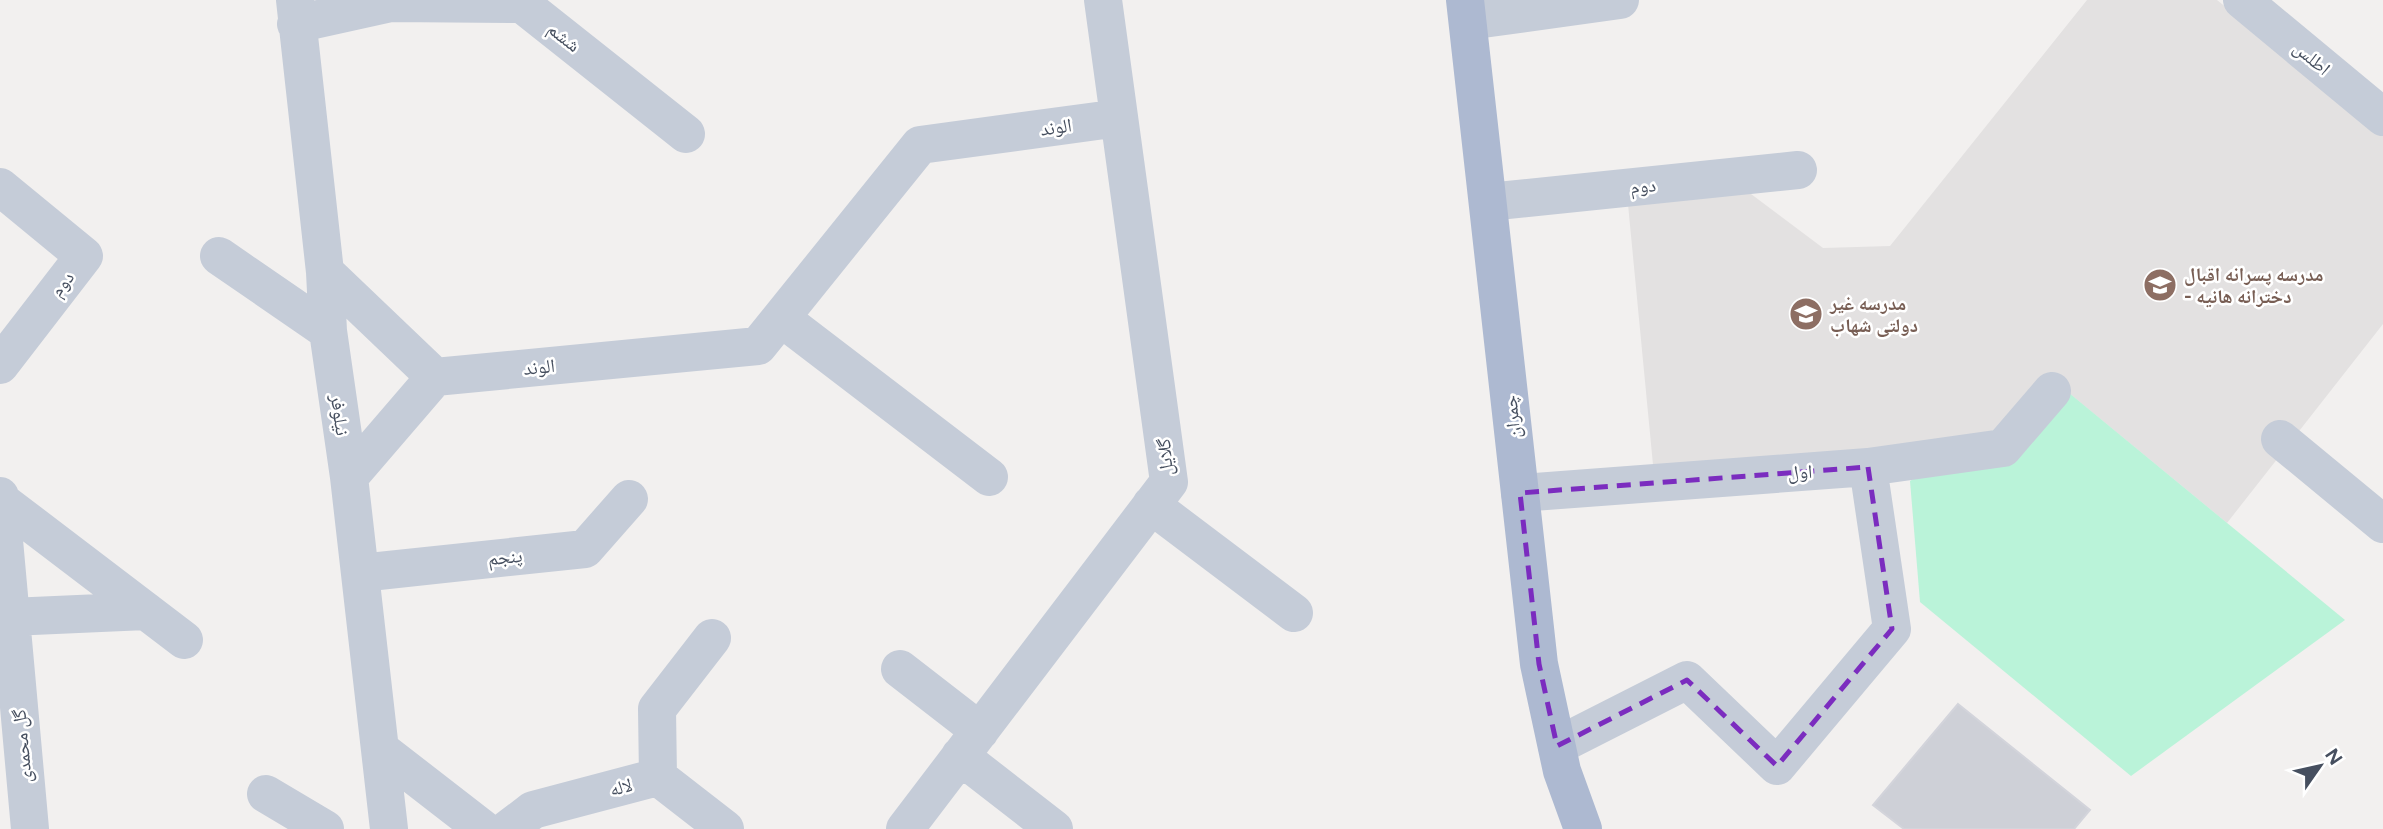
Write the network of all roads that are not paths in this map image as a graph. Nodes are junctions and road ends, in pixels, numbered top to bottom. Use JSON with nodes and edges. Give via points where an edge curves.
{"nodes":[{"id":1,"x":1103,"y":0,"type":"edge"},
{"id":2,"x":1620,"y":0,"type":"edge"},
{"id":3,"x":2242,"y":0,"type":"edge"},
{"id":4,"x":520,"y":2,"type":"edge"},
{"id":5,"x":294,"y":7,"type":"edge"},
{"id":6,"x":1467,"y":10,"type":"edge"},
{"id":7,"x":2383,"y":117,"type":"edge"},
{"id":8,"x":1119,"y":118,"type":"junction"},
{"id":9,"x":686,"y":134,"type":"dead end"},
{"id":10,"x":1798,"y":170,"type":"dead end"},
{"id":11,"x":0,"y":187,"type":"edge"},
{"id":12,"x":1488,"y":202,"type":"junction"},
{"id":13,"x":219,"y":256,"type":"dead end"},
{"id":14,"x":325,"y":272,"type":"junction"},
{"id":15,"x":781,"y":318,"type":"junction"},
{"id":16,"x":328,"y":331,"type":"junction"},
{"id":17,"x":0,"y":365,"type":"edge"},
{"id":18,"x":435,"y":377,"type":"junction"},
{"id":19,"x":2052,"y":391,"type":"dead end"},
{"id":20,"x":2280,"y":439,"type":"dead end"},
{"id":21,"x":1868,"y":467,"type":"junction"},
{"id":22,"x":349,"y":477,"type":"junction"},
{"id":23,"x":989,"y":477,"type":"dead end"},
{"id":24,"x":1521,"y":493,"type":"junction"},
{"id":25,"x":0,"y":498,"type":"edge"},
{"id":26,"x":629,"y":499,"type":"dead end"},
{"id":27,"x":1151,"y":505,"type":"junction"},
{"id":28,"x":2383,"y":524,"type":"edge"},
{"id":29,"x":360,"y":573,"type":"junction"},
{"id":30,"x":146,"y":611,"type":"junction"},
{"id":31,"x":1294,"y":613,"type":"dead end"},
{"id":32,"x":10,"y":617,"type":"junction"},
{"id":33,"x":712,"y":638,"type":"dead end"},
{"id":34,"x":184,"y":640,"type":"dead end"},
{"id":35,"x":900,"y":669,"type":"dead end"},
{"id":36,"x":970,"y":744,"type":"junction"},
{"id":37,"x":1557,"y":746,"type":"junction"},
{"id":38,"x":381,"y":750,"type":"junction"},
{"id":39,"x":658,"y":777,"type":"junction"},
{"id":40,"x":266,"y":794,"type":"dead end"},
{"id":41,"x":30,"y":829,"type":"edge"},
{"id":42,"x":325,"y":829,"type":"edge"},
{"id":43,"x":389,"y":829,"type":"edge"},
{"id":44,"x":483,"y":829,"type":"edge"},
{"id":45,"x":508,"y":829,"type":"edge"},
{"id":46,"x":725,"y":829,"type":"edge"},
{"id":47,"x":905,"y":829,"type":"edge"},
{"id":48,"x":1054,"y":829,"type":"edge"},
{"id":49,"x":1583,"y":829,"type":"edge"}],
"edges":[{"from":1,"to":8,"type":"street","name":"گلایل"},
{"from":2,"to":6,"type":"street"},
{"from":3,"to":7,"type":"street","name":"اطلس"},
{"from":4,"to":5,"type":"street","name":"ششم"},
{"from":4,"to":9,"type":"street","name":"ششم"},
{"from":5,"to":14,"type":"street","name":"نیلوفر"},
{"from":6,"to":12,"type":"main road","name":"چمران"},
{"from":8,"to":15,"type":"street","name":"الوند","via":[[920,145]]},
{"from":8,"to":27,"type":"street","name":"گلایل","via":[[1169,482]]},
{"from":10,"to":12,"type":"street","name":"دوم"},
{"from":11,"to":17,"type":"street","name":"دوم","via":[[83,256]]},
{"from":12,"to":24,"type":"main road","name":"چمران"},
{"from":13,"to":16,"type":"street"},
{"from":14,"to":16,"type":"street","name":"نیلوفر"},
{"from":14,"to":18,"type":"street"},
{"from":15,"to":18,"type":"street","name":"الوند","via":[[758,346]]},
{"from":15,"to":23,"type":"street"},
{"from":16,"to":22,"type":"street","name":"نیلوفر"},
{"from":18,"to":22,"type":"street"},
{"from":19,"to":21,"type":"street","name":"اول","via":[[2003,448]]},
{"from":20,"to":28,"type":"street"},
{"from":21,"to":24,"type":"street","name":"اول"},
{"from":21,"to":37,"type":"street","via":[[1892,629],[1777,766],[1687,680]]},
{"from":22,"to":29,"type":"street","name":"نیلوفر"},
{"from":24,"to":37,"type":"main road","name":"چمران","via":[[1539,664]]},
{"from":25,"to":30,"type":"street"},
{"from":25,"to":32,"type":"street","name":"گل محمدی"},
{"from":26,"to":29,"type":"street","name":"پنجم","via":[[585,549]]},
{"from":27,"to":31,"type":"street"},
{"from":27,"to":36,"type":"street","name":"گلایل"},
{"from":29,"to":38,"type":"street","name":"نیلوفر"},
{"from":30,"to":32,"type":"street"},
{"from":30,"to":34,"type":"street"},
{"from":32,"to":41,"type":"street","name":"گل محمدی"},
{"from":33,"to":39,"type":"street","via":[[657,709]]},
{"from":35,"to":36,"type":"street"},
{"from":36,"to":47,"type":"street","name":"گلایل"},
{"from":36,"to":48,"type":"street"},
{"from":37,"to":49,"type":"main road","name":"چمران"},
{"from":38,"to":43,"type":"street","name":"نیلوفر"},
{"from":38,"to":44,"type":"street"},
{"from":39,"to":45,"type":"street","name":"لاله","via":[[533,810]]},
{"from":39,"to":46,"type":"street","name":"لاله"},
{"from":40,"to":42,"type":"street"}]}
